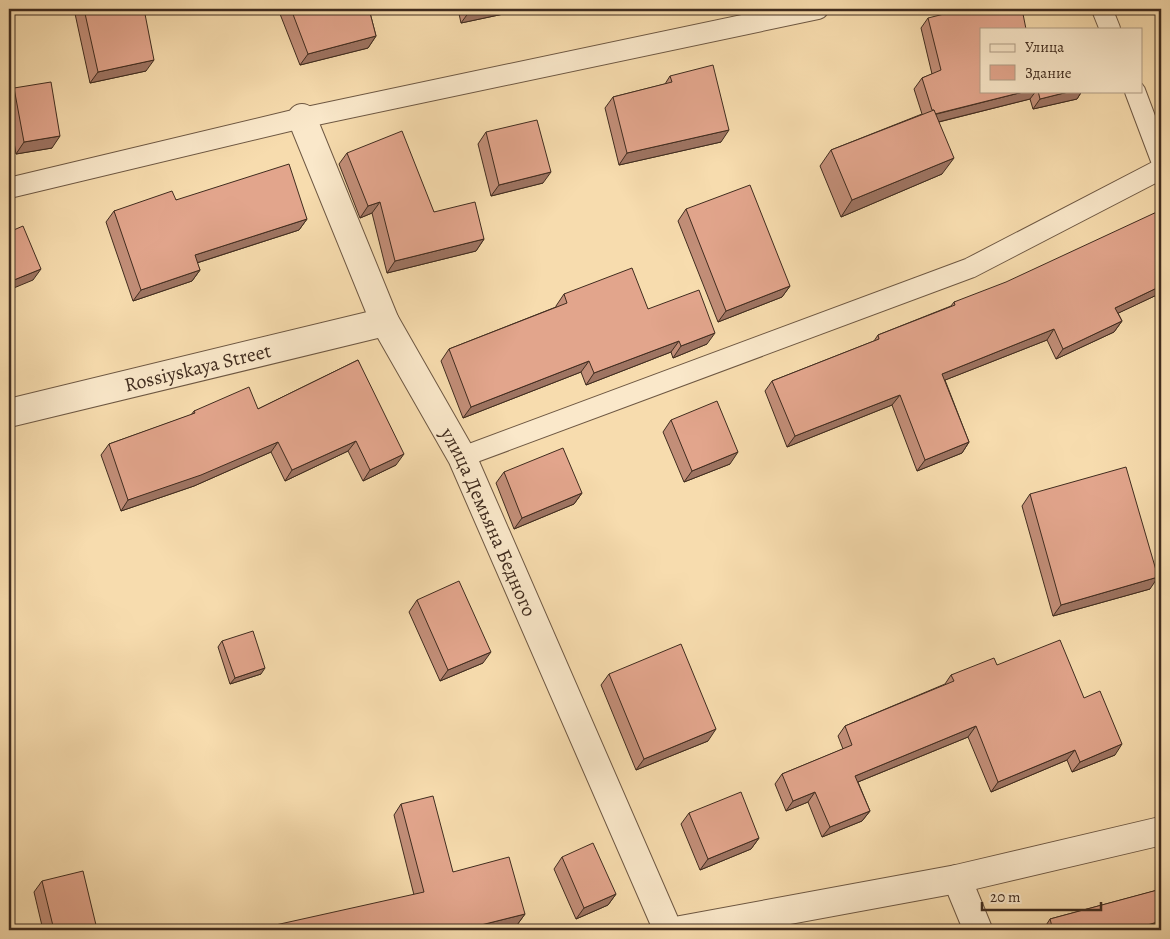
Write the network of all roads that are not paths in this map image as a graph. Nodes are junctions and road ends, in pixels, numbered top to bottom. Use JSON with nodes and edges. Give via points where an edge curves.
{"nodes":[{"id":1,"x":818,"y":9,"type":"edge"},
{"id":2,"x":1102,"y":9,"type":"edge"},
{"id":3,"x":1110,"y":28,"type":"edge"},
{"id":4,"x":1134,"y":92,"type":"edge"},
{"id":5,"x":302,"y":118,"type":"junction"},
{"id":6,"x":1161,"y":160,"type":"edge"},
{"id":7,"x":1161,"y":169,"type":"edge"},
{"id":8,"x":9,"y":188,"type":"edge"},
{"id":9,"x":385,"y":322,"type":"junction"},
{"id":10,"x":9,"y":413,"type":"edge"},
{"id":11,"x":462,"y":457,"type":"junction"},
{"id":12,"x":1161,"y":831,"type":"edge"},
{"id":13,"x":957,"y":879,"type":"junction"},
{"id":14,"x":668,"y":930,"type":"edge"},
{"id":15,"x":681,"y":930,"type":"edge"},
{"id":16,"x":978,"y":930,"type":"edge"}],
"edges":[{"from":1,"to":5,"type":"lane"},
{"from":2,"to":3,"type":"lane"},
{"from":4,"to":6,"type":"lane"},
{"from":5,"to":8,"type":"lane"},
{"from":5,"to":9,"type":"street","name":"улица Демьяна Бедного"},
{"from":7,"to":11,"type":"lane","via":[[970,268]]},
{"from":9,"to":10,"type":"street","name":"Rossiyskaya Street"},
{"from":9,"to":11,"type":"street","name":"улица Демьяна Бедного"},
{"from":11,"to":14,"type":"street","name":"улица Демьяна Бедного"},
{"from":12,"to":13,"type":"street"},
{"from":13,"to":15,"type":"street"},
{"from":13,"to":16,"type":"street"}]}
